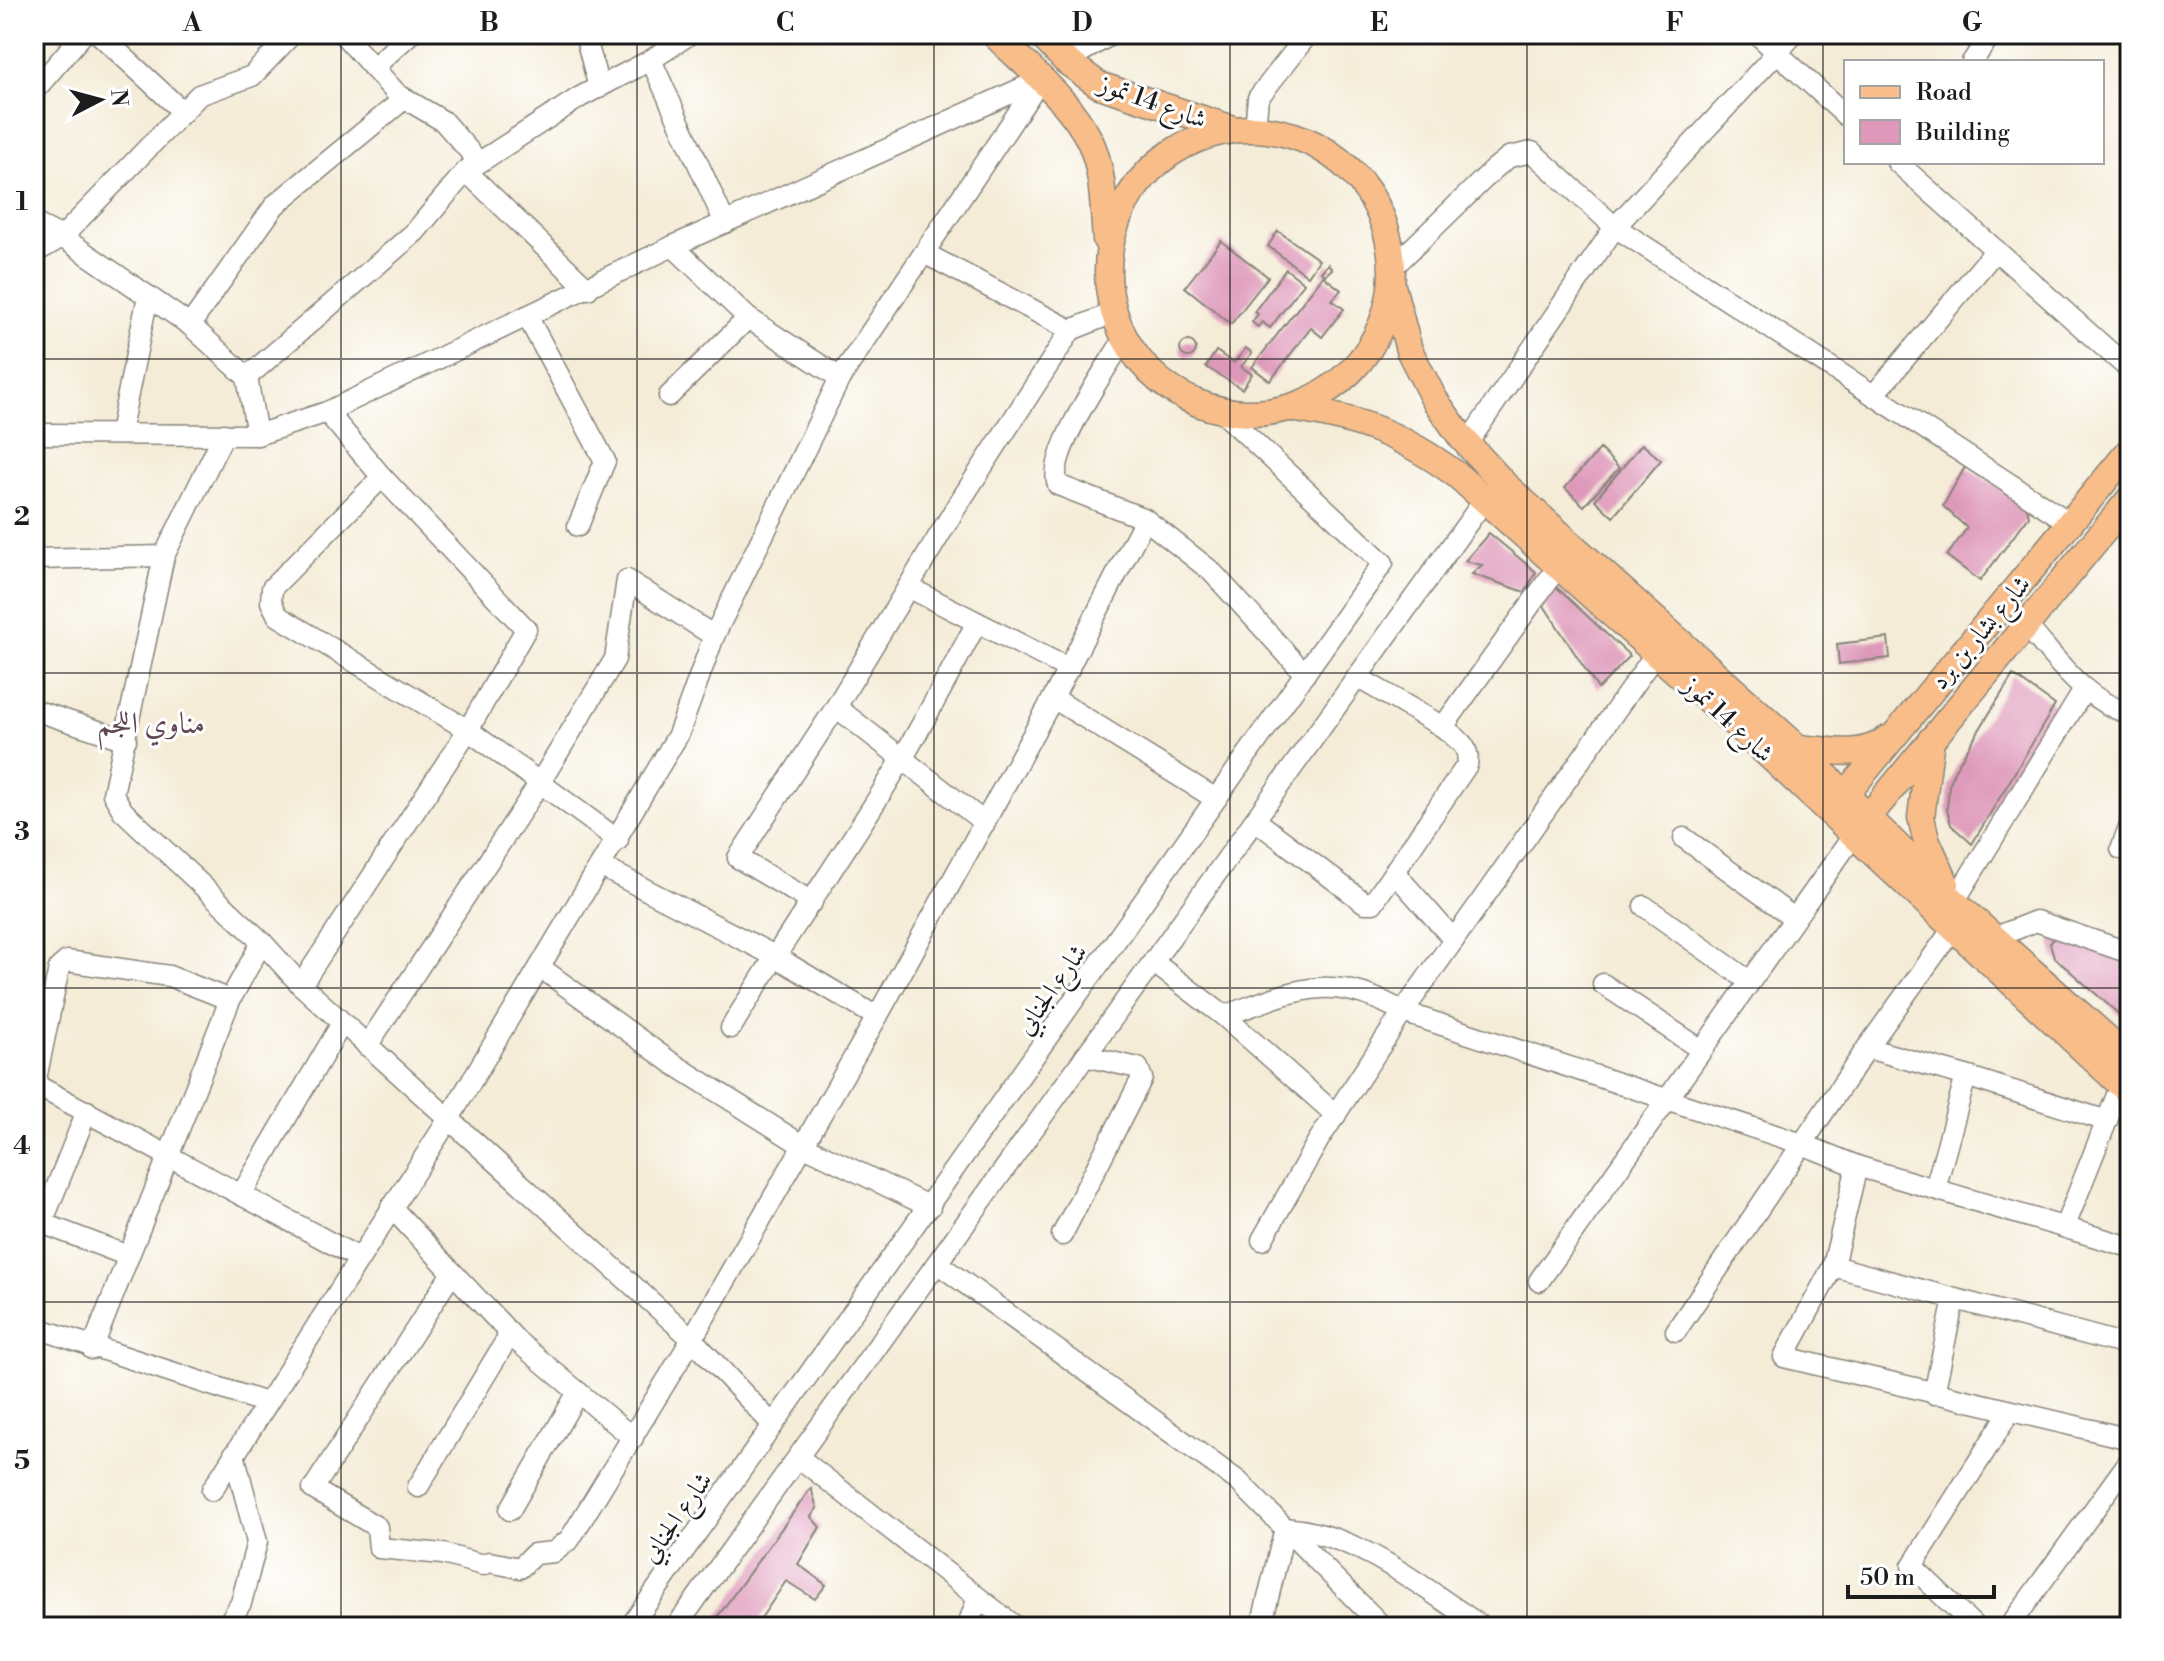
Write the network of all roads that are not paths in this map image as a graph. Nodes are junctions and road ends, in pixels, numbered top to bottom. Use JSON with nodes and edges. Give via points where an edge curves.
{"nodes":[{"id":1,"x":83,"y":34,"type":"edge"},
{"id":2,"x":99,"y":34,"type":"edge"},
{"id":3,"x":292,"y":34,"type":"edge"},
{"id":4,"x":343,"y":34,"type":"edge"},
{"id":5,"x":410,"y":34,"type":"edge"},
{"id":6,"x":585,"y":34,"type":"edge"},
{"id":7,"x":690,"y":34,"type":"edge"},
{"id":8,"x":994,"y":34,"type":"edge"},
{"id":9,"x":1040,"y":34,"type":"edge"},
{"id":10,"x":1112,"y":34,"type":"edge"},
{"id":11,"x":1308,"y":34,"type":"edge"},
{"id":12,"x":1757,"y":34,"type":"edge"},
{"id":13,"x":1794,"y":34,"type":"edge"},
{"id":14,"x":1991,"y":34,"type":"edge"},
{"id":15,"x":1776,"y":53,"type":"junction"},
{"id":16,"x":651,"y":60,"type":"junction"},
{"id":17,"x":1973,"y":60,"type":"edge"},
{"id":18,"x":1066,"y":61,"type":"junction"},
{"id":19,"x":373,"y":68,"type":"junction"},
{"id":20,"x":1040,"y":80,"type":"junction"},
{"id":21,"x":599,"y":88,"type":"junction"},
{"id":22,"x":34,"y":91,"type":"edge"},
{"id":23,"x":404,"y":99,"type":"junction"},
{"id":24,"x":183,"y":112,"type":"junction"},
{"id":25,"x":1844,"y":114,"type":"edge"},
{"id":26,"x":1244,"y":128,"type":"junction"},
{"id":27,"x":1902,"y":164,"type":"edge"},
{"id":28,"x":472,"y":166,"type":"junction"},
{"id":29,"x":34,"y":223,"type":"edge"},
{"id":30,"x":725,"y":223,"type":"junction"},
{"id":31,"x":1615,"y":227,"type":"junction"},
{"id":32,"x":62,"y":237,"type":"junction"},
{"id":33,"x":673,"y":246,"type":"junction"},
{"id":34,"x":1996,"y":250,"type":"junction"},
{"id":35,"x":34,"y":253,"type":"edge"},
{"id":36,"x":924,"y":253,"type":"junction"},
{"id":37,"x":1108,"y":258,"type":"junction"},
{"id":38,"x":1392,"y":277,"type":"junction"},
{"id":39,"x":588,"y":289,"type":"junction"},
{"id":40,"x":148,"y":296,"type":"junction"},
{"id":41,"x":1113,"y":313,"type":"junction"},
{"id":42,"x":527,"y":316,"type":"junction"},
{"id":43,"x":748,"y":318,"type":"junction"},
{"id":44,"x":190,"y":325,"type":"junction"},
{"id":45,"x":1071,"y":330,"type":"junction"},
{"id":46,"x":1124,"y":339,"type":"junction"},
{"id":47,"x":2130,"y":370,"type":"edge"},
{"id":48,"x":247,"y":377,"type":"junction"},
{"id":49,"x":840,"y":378,"type":"junction"},
{"id":50,"x":1874,"y":395,"type":"junction"},
{"id":51,"x":669,"y":396,"type":"dead end"},
{"id":52,"x":1290,"y":408,"type":"junction"},
{"id":53,"x":1219,"y":409,"type":"junction"},
{"id":54,"x":327,"y":412,"type":"junction"},
{"id":55,"x":120,"y":433,"type":"junction"},
{"id":56,"x":34,"y":434,"type":"edge"},
{"id":57,"x":224,"y":434,"type":"junction"},
{"id":58,"x":257,"y":435,"type":"junction"},
{"id":59,"x":1467,"y":444,"type":"junction"},
{"id":60,"x":2130,"y":450,"type":"edge"},
{"id":61,"x":382,"y":477,"type":"junction"},
{"id":62,"x":1485,"y":499,"type":"junction"},
{"id":63,"x":2130,"y":499,"type":"edge"},
{"id":64,"x":1145,"y":519,"type":"junction"},
{"id":65,"x":2070,"y":523,"type":"junction"},
{"id":66,"x":578,"y":526,"type":"dead end"},
{"id":67,"x":164,"y":556,"type":"junction"},
{"id":68,"x":34,"y":559,"type":"edge"},
{"id":69,"x":1559,"y":565,"type":"junction"},
{"id":70,"x":908,"y":587,"type":"junction"},
{"id":71,"x":976,"y":624,"type":"junction"},
{"id":72,"x":2027,"y":626,"type":"junction"},
{"id":73,"x":714,"y":636,"type":"junction"},
{"id":74,"x":1656,"y":653,"type":"junction"},
{"id":75,"x":1069,"y":669,"type":"junction"},
{"id":76,"x":1305,"y":674,"type":"junction"},
{"id":77,"x":1357,"y":677,"type":"junction"},
{"id":78,"x":2084,"y":690,"type":"junction"},
{"id":79,"x":1053,"y":698,"type":"junction"},
{"id":80,"x":836,"y":707,"type":"junction"},
{"id":81,"x":34,"y":710,"type":"edge"},
{"id":82,"x":2130,"y":714,"type":"edge"},
{"id":83,"x":1443,"y":727,"type":"junction"},
{"id":84,"x":1899,"y":729,"type":"junction"},
{"id":85,"x":468,"y":730,"type":"junction"},
{"id":86,"x":126,"y":740,"type":"junction"},
{"id":87,"x":1931,"y":740,"type":"junction"},
{"id":88,"x":1798,"y":748,"type":"junction"},
{"id":89,"x":903,"y":758,"type":"junction"},
{"id":90,"x":539,"y":784,"type":"junction"},
{"id":91,"x":1847,"y":793,"type":"junction"},
{"id":92,"x":1216,"y":799,"type":"junction"},
{"id":93,"x":1830,"y":813,"type":"junction"},
{"id":94,"x":1870,"y":815,"type":"junction"},
{"id":95,"x":1255,"y":820,"type":"junction"},
{"id":96,"x":985,"y":823,"type":"junction"},
{"id":97,"x":2130,"y":824,"type":"edge"},
{"id":98,"x":1853,"y":836,"type":"junction"},
{"id":99,"x":1684,"y":838,"type":"dead end"},
{"id":100,"x":618,"y":840,"type":"junction"},
{"id":101,"x":2121,"y":849,"type":"dead end"},
{"id":102,"x":600,"y":866,"type":"junction"},
{"id":103,"x":1395,"y":873,"type":"junction"},
{"id":104,"x":812,"y":902,"type":"junction"},
{"id":105,"x":1954,"y":902,"type":"junction"},
{"id":106,"x":1644,"y":906,"type":"dead end"},
{"id":107,"x":1794,"y":918,"type":"junction"},
{"id":108,"x":1952,"y":930,"type":"junction"},
{"id":109,"x":1996,"y":937,"type":"junction"},
{"id":110,"x":1454,"y":940,"type":"junction"},
{"id":111,"x":262,"y":942,"type":"junction"},
{"id":112,"x":2130,"y":953,"type":"edge"},
{"id":113,"x":773,"y":955,"type":"junction"},
{"id":114,"x":1153,"y":962,"type":"junction"},
{"id":115,"x":541,"y":968,"type":"junction"},
{"id":116,"x":1749,"y":981,"type":"junction"},
{"id":117,"x":1603,"y":984,"type":"dead end"},
{"id":118,"x":301,"y":985,"type":"junction"},
{"id":119,"x":230,"y":1000,"type":"junction"},
{"id":120,"x":1403,"y":1012,"type":"junction"},
{"id":121,"x":1224,"y":1016,"type":"junction"},
{"id":122,"x":877,"y":1017,"type":"junction"},
{"id":123,"x":342,"y":1023,"type":"junction"},
{"id":124,"x":731,"y":1028,"type":"dead end"},
{"id":125,"x":367,"y":1046,"type":"junction"},
{"id":126,"x":1867,"y":1048,"type":"junction"},
{"id":127,"x":1700,"y":1049,"type":"junction"},
{"id":128,"x":1085,"y":1056,"type":"junction"},
{"id":129,"x":2130,"y":1059,"type":"edge"},
{"id":130,"x":1966,"y":1076,"type":"junction"},
{"id":131,"x":34,"y":1084,"type":"edge"},
{"id":132,"x":2126,"y":1089,"type":"edge"},
{"id":133,"x":1665,"y":1099,"type":"junction"},
{"id":134,"x":87,"y":1111,"type":"junction"},
{"id":135,"x":1336,"y":1115,"type":"junction"},
{"id":136,"x":450,"y":1117,"type":"junction"},
{"id":137,"x":2107,"y":1121,"type":"junction"},
{"id":138,"x":1802,"y":1144,"type":"junction"},
{"id":139,"x":802,"y":1145,"type":"junction"},
{"id":140,"x":166,"y":1154,"type":"junction"},
{"id":141,"x":1857,"y":1166,"type":"junction"},
{"id":142,"x":1935,"y":1189,"type":"junction"},
{"id":143,"x":241,"y":1195,"type":"junction"},
{"id":144,"x":391,"y":1207,"type":"junction"},
{"id":145,"x":930,"y":1207,"type":"junction"},
{"id":146,"x":38,"y":1221,"type":"edge"},
{"id":147,"x":2065,"y":1226,"type":"junction"},
{"id":148,"x":1062,"y":1235,"type":"dead end"},
{"id":149,"x":1262,"y":1240,"type":"dead end"},
{"id":150,"x":2130,"y":1247,"type":"edge"},
{"id":151,"x":128,"y":1256,"type":"junction"},
{"id":152,"x":359,"y":1258,"type":"junction"},
{"id":153,"x":937,"y":1263,"type":"junction"},
{"id":154,"x":1833,"y":1266,"type":"junction"},
{"id":155,"x":452,"y":1273,"type":"junction"},
{"id":156,"x":1539,"y":1281,"type":"dead end"},
{"id":157,"x":1954,"y":1299,"type":"junction"},
{"id":158,"x":34,"y":1327,"type":"edge"},
{"id":159,"x":1676,"y":1331,"type":"dead end"},
{"id":160,"x":510,"y":1334,"type":"junction"},
{"id":161,"x":692,"y":1339,"type":"junction"},
{"id":162,"x":2130,"y":1346,"type":"edge"},
{"id":163,"x":92,"y":1349,"type":"junction"},
{"id":164,"x":578,"y":1392,"type":"junction"},
{"id":165,"x":1934,"y":1394,"type":"junction"},
{"id":166,"x":266,"y":1403,"type":"junction"},
{"id":167,"x":2009,"y":1413,"type":"junction"},
{"id":168,"x":773,"y":1425,"type":"junction"},
{"id":169,"x":633,"y":1438,"type":"junction"},
{"id":170,"x":2130,"y":1439,"type":"edge"},
{"id":171,"x":234,"y":1454,"type":"junction"},
{"id":172,"x":798,"y":1457,"type":"junction"},
{"id":173,"x":2130,"y":1460,"type":"edge"},
{"id":174,"x":418,"y":1487,"type":"dead end"},
{"id":175,"x":212,"y":1490,"type":"dead end"},
{"id":176,"x":510,"y":1510,"type":"dead end"},
{"id":177,"x":1285,"y":1528,"type":"junction"},
{"id":178,"x":978,"y":1598,"type":"junction"},
{"id":179,"x":226,"y":1627,"type":"edge"},
{"id":180,"x":630,"y":1627,"type":"edge"},
{"id":181,"x":676,"y":1627,"type":"edge"},
{"id":182,"x":967,"y":1627,"type":"edge"},
{"id":183,"x":1016,"y":1627,"type":"edge"},
{"id":184,"x":1261,"y":1627,"type":"edge"},
{"id":185,"x":1383,"y":1627,"type":"edge"},
{"id":186,"x":1483,"y":1627,"type":"edge"},
{"id":187,"x":1975,"y":1627,"type":"edge"},
{"id":188,"x":2009,"y":1627,"type":"edge"}],
"edges":[{"from":1,"to":22,"type":"street"},
{"from":2,"to":24,"type":"street"},
{"from":3,"to":24,"type":"street","via":[[252,76],[214,87]]},
{"from":4,"to":19,"type":"street"},
{"from":5,"to":19,"type":"street"},
{"from":6,"to":21,"type":"street"},
{"from":7,"to":16,"type":"street"},
{"from":8,"to":20,"type":"main road","name":"شارع 14 تموز"},
{"from":9,"to":18,"type":"main road","name":"شارع 14 تموز"},
{"from":10,"to":18,"type":"street"},
{"from":11,"to":26,"type":"street","via":[[1258,98]]},
{"from":12,"to":15,"type":"street"},
{"from":13,"to":15,"type":"street"},
{"from":14,"to":17,"type":"street"},
{"from":15,"to":25,"type":"street"},
{"from":15,"to":31,"type":"street"},
{"from":16,"to":21,"type":"street"},
{"from":16,"to":30,"type":"street"},
{"from":18,"to":26,"type":"main road","name":"شارع 14 تموز","via":[[1099,85]]},
{"from":19,"to":23,"type":"street"},
{"from":20,"to":30,"type":"street"},
{"from":20,"to":36,"type":"street"},
{"from":20,"to":37,"type":"main road","name":"شارع 14 تموز","via":[[1074,116],[1090,143],[1099,172]]},
{"from":21,"to":28,"type":"street"},
{"from":23,"to":28,"type":"street","via":[[443,121]]},
{"from":23,"to":44,"type":"street","via":[[275,205]]},
{"from":24,"to":32,"type":"street"},
{"from":26,"to":37,"type":"main road","via":[[1201,136],[1171,151],[1140,180],[1118,217]]},
{"from":26,"to":38,"type":"main road","via":[[1301,139],[1323,148],[1352,171],[1382,221]]},
{"from":27,"to":34,"type":"street"},
{"from":28,"to":39,"type":"street"},
{"from":28,"to":48,"type":"street","via":[[415,232]]},
{"from":29,"to":32,"type":"street"},
{"from":30,"to":33,"type":"street"},
{"from":31,"to":38,"type":"street","via":[[1532,152],[1509,157]]},
{"from":31,"to":50,"type":"street"},
{"from":31,"to":59,"type":"street"},
{"from":32,"to":35,"type":"street"},
{"from":32,"to":40,"type":"street"},
{"from":33,"to":39,"type":"street"},
{"from":33,"to":43,"type":"street"},
{"from":34,"to":47,"type":"street"},
{"from":34,"to":50,"type":"street"},
{"from":36,"to":45,"type":"street"},
{"from":36,"to":49,"type":"street"},
{"from":37,"to":41,"type":"main road"},
{"from":38,"to":52,"type":"main road","via":[[1384,319],[1369,349],[1348,375],[1321,395]]},
{"from":38,"to":59,"type":"main road","name":"شارع 14 تموز","via":[[1409,350],[1434,399]]},
{"from":39,"to":42,"type":"street"},
{"from":40,"to":44,"type":"street"},
{"from":40,"to":55,"type":"street"},
{"from":41,"to":45,"type":"street"},
{"from":41,"to":46,"type":"main road"},
{"from":42,"to":54,"type":"street"},
{"from":42,"to":66,"type":"street","via":[[605,461]]},
{"from":43,"to":49,"type":"street"},
{"from":43,"to":51,"type":"street"},
{"from":44,"to":48,"type":"street"},
{"from":45,"to":70,"type":"street"},
{"from":46,"to":53,"type":"main road","via":[[1154,377],[1194,403]]},
{"from":46,"to":64,"type":"street","via":[[1083,405],[1054,468],[1055,477],[1058,485]]},
{"from":48,"to":58,"type":"street"},
{"from":49,"to":73,"type":"street"},
{"from":50,"to":65,"type":"street"},
{"from":52,"to":53,"type":"main road","via":[[1242,414]]},
{"from":52,"to":62,"type":"main road","name":"شارع 14 تموز","via":[[1345,416],[1389,432],[1422,450]]},
{"from":53,"to":76,"type":"street","name":"شارع الجنابي","via":[[1383,563]]},
{"from":54,"to":58,"type":"street"},
{"from":54,"to":61,"type":"street"},
{"from":55,"to":56,"type":"street"},
{"from":55,"to":57,"type":"street"},
{"from":57,"to":58,"type":"street"},
{"from":57,"to":67,"type":"street"},
{"from":59,"to":88,"type":"main road","name":"شارع 14 تموز","via":[[1506,486]]},
{"from":60,"to":65,"type":"main road","name":"شارع بشار بن برد"},
{"from":61,"to":85,"type":"street","via":[[526,629]]},
{"from":61,"to":85,"type":"street","via":[[272,588],[271,602],[278,616]]},
{"from":62,"to":69,"type":"main road","name":"شارع 14 تموز"},
{"from":62,"to":77,"type":"street"},
{"from":63,"to":72,"type":"main road","name":"شارع بشار بن برد"},
{"from":64,"to":75,"type":"street"},
{"from":64,"to":76,"type":"street","via":[[1211,571]]},
{"from":65,"to":84,"type":"main road","name":"شارع بشار بن برد"},
{"from":67,"to":68,"type":"street"},
{"from":67,"to":86,"type":"street"},
{"from":69,"to":74,"type":"main road","name":"شارع 14 تموز"},
{"from":69,"to":83,"type":"street"},
{"from":70,"to":71,"type":"street"},
{"from":70,"to":80,"type":"street"},
{"from":71,"to":75,"type":"street"},
{"from":71,"to":89,"type":"street"},
{"from":72,"to":78,"type":"street"},
{"from":72,"to":87,"type":"main road","name":"شارع بشار بن برد"},
{"from":73,"to":90,"type":"street","via":[[627,580],[615,659]]},
{"from":73,"to":100,"type":"street","via":[[678,735]]},
{"from":74,"to":93,"type":"main road","name":"شارع 14 تموز"},
{"from":74,"to":110,"type":"street"},
{"from":75,"to":79,"type":"street"},
{"from":76,"to":92,"type":"street","name":"شارع الجنابي"},
{"from":77,"to":83,"type":"street"},
{"from":77,"to":95,"type":"street"},
{"from":78,"to":82,"type":"street"},
{"from":78,"to":105,"type":"street"},
{"from":79,"to":92,"type":"street"},
{"from":79,"to":96,"type":"street"},
{"from":80,"to":89,"type":"street"},
{"from":80,"to":104,"type":"street","via":[[738,858]]},
{"from":81,"to":86,"type":"street"},
{"from":83,"to":103,"type":"street","via":[[1465,746],[1467,765]]},
{"from":84,"to":88,"type":"main road","via":[[1873,749]]},
{"from":84,"to":91,"type":"main road","name":"شارع بشار بن برد"},
{"from":85,"to":90,"type":"street"},
{"from":85,"to":118,"type":"street"},
{"from":86,"to":111,"type":"street","via":[[113,794],[123,811]]},
{"from":87,"to":94,"type":"main road","name":"شارع بشار بن برد"},
{"from":87,"to":105,"type":"main road","via":[[1921,817]]},
{"from":88,"to":91,"type":"main road","name":"شارع 14 تموز"},
{"from":89,"to":96,"type":"street"},
{"from":89,"to":104,"type":"street"},
{"from":90,"to":100,"type":"street"},
{"from":90,"to":125,"type":"street"},
{"from":91,"to":93,"type":"main road","name":"شارع بشار بن برد"},
{"from":91,"to":94,"type":"main road","name":"شارع 14 تموز"},
{"from":92,"to":145,"type":"street","name":"شارع الجنابي"},
{"from":93,"to":98,"type":"main road","name":"شارع 14 تموز"},
{"from":94,"to":98,"type":"main road","name":"شارع بشار بن برد"},
{"from":94,"to":105,"type":"main road","name":"شارع 14 تموز"},
{"from":95,"to":103,"type":"street","via":[[1365,903],[1380,897]]},
{"from":95,"to":114,"type":"street"},
{"from":96,"to":122,"type":"street"},
{"from":97,"to":101,"type":"street"},
{"from":98,"to":107,"type":"street"},
{"from":98,"to":108,"type":"main road","name":"شارع 14 تموز"},
{"from":99,"to":107,"type":"street"},
{"from":100,"to":102,"type":"street"},
{"from":102,"to":113,"type":"street"},
{"from":102,"to":115,"type":"street"},
{"from":103,"to":110,"type":"street"},
{"from":104,"to":113,"type":"street"},
{"from":105,"to":109,"type":"main road","name":"شارع 14 تموز"},
{"from":106,"to":116,"type":"street"},
{"from":107,"to":116,"type":"street"},
{"from":108,"to":126,"type":"street"},
{"from":108,"to":132,"type":"main road","name":"شارع 14 تموز"},
{"from":109,"to":112,"type":"street","via":[[2036,921]]},
{"from":109,"to":129,"type":"main road","name":"شارع 14 تموز"},
{"from":110,"to":120,"type":"street"},
{"from":111,"to":118,"type":"street"},
{"from":111,"to":119,"type":"street"},
{"from":113,"to":122,"type":"street"},
{"from":113,"to":124,"type":"street"},
{"from":114,"to":121,"type":"street"},
{"from":114,"to":128,"type":"street"},
{"from":115,"to":136,"type":"street"},
{"from":115,"to":139,"type":"street","via":[[672,1063]]},
{"from":116,"to":127,"type":"street"},
{"from":117,"to":127,"type":"street"},
{"from":118,"to":123,"type":"street"},
{"from":119,"to":131,"type":"street","via":[[169,976],[67,961],[59,968]]},
{"from":119,"to":140,"type":"street"},
{"from":120,"to":121,"type":"street","via":[[1372,994],[1330,987],[1307,988]]},
{"from":120,"to":133,"type":"street"},
{"from":120,"to":135,"type":"street"},
{"from":121,"to":135,"type":"street"},
{"from":122,"to":139,"type":"street"},
{"from":123,"to":125,"type":"street"},
{"from":123,"to":143,"type":"street"},
{"from":125,"to":136,"type":"street"},
{"from":126,"to":130,"type":"street"},
{"from":126,"to":138,"type":"street"},
{"from":127,"to":133,"type":"street"},
{"from":128,"to":148,"type":"street","via":[[1138,1068],[1142,1078]]},
{"from":128,"to":153,"type":"street"},
{"from":130,"to":137,"type":"street"},
{"from":130,"to":142,"type":"street"},
{"from":131,"to":134,"type":"street"},
{"from":132,"to":137,"type":"street"},
{"from":133,"to":138,"type":"street"},
{"from":133,"to":156,"type":"street"},
{"from":134,"to":140,"type":"street"},
{"from":134,"to":146,"type":"street"},
{"from":135,"to":149,"type":"street"},
{"from":136,"to":144,"type":"street"},
{"from":136,"to":161,"type":"street"},
{"from":137,"to":147,"type":"street"},
{"from":138,"to":141,"type":"street"},
{"from":138,"to":159,"type":"street"},
{"from":139,"to":145,"type":"street"},
{"from":139,"to":161,"type":"street"},
{"from":140,"to":143,"type":"street"},
{"from":140,"to":151,"type":"street"},
{"from":141,"to":142,"type":"street"},
{"from":141,"to":154,"type":"street"},
{"from":142,"to":147,"type":"street"},
{"from":143,"to":152,"type":"street"},
{"from":144,"to":152,"type":"street"},
{"from":144,"to":155,"type":"street"},
{"from":145,"to":168,"type":"street","name":"شارع الجنابي"},
{"from":146,"to":151,"type":"street"},
{"from":147,"to":150,"type":"street"},
{"from":151,"to":163,"type":"street"},
{"from":152,"to":166,"type":"street"},
{"from":153,"to":172,"type":"street"},
{"from":153,"to":177,"type":"street","via":[[1238,1481]]},
{"from":154,"to":157,"type":"street"},
{"from":154,"to":165,"type":"street","via":[[1784,1357]]},
{"from":155,"to":160,"type":"street"},
{"from":155,"to":169,"type":"street","via":[[313,1489],[377,1527],[379,1548],[520,1568],[534,1554],[554,1552],[570,1539]]},
{"from":157,"to":162,"type":"street"},
{"from":157,"to":165,"type":"street"},
{"from":158,"to":163,"type":"street"},
{"from":160,"to":164,"type":"street"},
{"from":160,"to":174,"type":"street"},
{"from":161,"to":168,"type":"street"},
{"from":161,"to":169,"type":"street"},
{"from":163,"to":166,"type":"street"},
{"from":164,"to":169,"type":"street"},
{"from":164,"to":176,"type":"street"},
{"from":165,"to":167,"type":"street"},
{"from":166,"to":171,"type":"street"},
{"from":167,"to":170,"type":"street"},
{"from":167,"to":187,"type":"street","via":[[1912,1566]]},
{"from":168,"to":180,"type":"street","name":"شارع الجنابي"},
{"from":171,"to":175,"type":"street"},
{"from":171,"to":179,"type":"street","via":[[257,1542],[241,1603]]},
{"from":172,"to":178,"type":"street"},
{"from":172,"to":181,"type":"street"},
{"from":173,"to":188,"type":"street"},
{"from":177,"to":184,"type":"street"},
{"from":177,"to":185,"type":"street"},
{"from":177,"to":186,"type":"street","via":[[1316,1531],[1359,1547]]},
{"from":178,"to":182,"type":"street"},
{"from":178,"to":183,"type":"street"}]}
